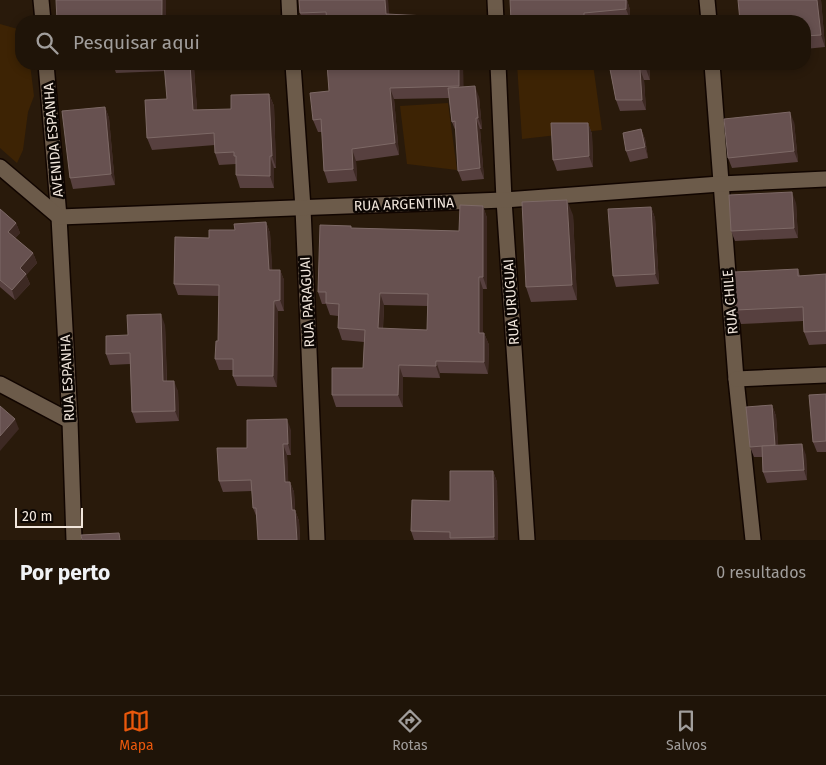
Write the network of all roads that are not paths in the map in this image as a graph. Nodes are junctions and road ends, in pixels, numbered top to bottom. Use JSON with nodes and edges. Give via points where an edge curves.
{"nodes":[{"id":1,"x":41,"y":0,"type":"edge"},
{"id":2,"x":289,"y":0,"type":"edge"},
{"id":3,"x":495,"y":0,"type":"edge"},
{"id":4,"x":707,"y":0,"type":"edge"},
{"id":5,"x":42,"y":15,"type":"edge"},
{"id":6,"x":290,"y":15,"type":"edge"},
{"id":7,"x":496,"y":15,"type":"edge"},
{"id":8,"x":708,"y":15,"type":"edge"},
{"id":9,"x":47,"y":70,"type":"edge"},
{"id":10,"x":293,"y":70,"type":"edge"},
{"id":11,"x":498,"y":70,"type":"edge"},
{"id":12,"x":712,"y":70,"type":"edge"},
{"id":13,"x":0,"y":167,"type":"edge"},
{"id":14,"x":826,"y":179,"type":"edge"},
{"id":15,"x":720,"y":184,"type":"junction"},
{"id":16,"x":504,"y":200,"type":"junction"},
{"id":17,"x":302,"y":208,"type":"junction"},
{"id":18,"x":59,"y":217,"type":"junction"},
{"id":19,"x":826,"y":375,"type":"edge"},
{"id":20,"x":736,"y":379,"type":"junction"},
{"id":21,"x":0,"y":384,"type":"edge"},
{"id":22,"x":70,"y":421,"type":"junction"},
{"id":23,"x":74,"y":540,"type":"edge"},
{"id":24,"x":317,"y":540,"type":"edge"},
{"id":25,"x":527,"y":540,"type":"edge"},
{"id":26,"x":753,"y":540,"type":"edge"}],
"edges":[{"from":1,"to":5,"type":"street"},
{"from":2,"to":6,"type":"street"},
{"from":3,"to":7,"type":"street"},
{"from":4,"to":8,"type":"street"},
{"from":9,"to":18,"type":"street","name":"AVENIDA ESPANHA"},
{"from":10,"to":17,"type":"street","name":"RUA PARAGUAI"},
{"from":11,"to":16,"type":"street","name":"RUA URUGUAI"},
{"from":12,"to":15,"type":"street","name":"RUA CHILE"},
{"from":13,"to":18,"type":"street"},
{"from":14,"to":15,"type":"street","name":"RUA ARGENTINA"},
{"from":15,"to":16,"type":"street","name":"RUA ARGENTINA"},
{"from":15,"to":20,"type":"street","name":"RUA CHILE"},
{"from":16,"to":17,"type":"street","name":"RUA ARGENTINA"},
{"from":16,"to":25,"type":"street","name":"RUA URUGUAI"},
{"from":17,"to":18,"type":"street","name":"RUA ARGENTINA"},
{"from":17,"to":24,"type":"street","name":"RUA PARAGUAI"},
{"from":18,"to":22,"type":"street","name":"RUA ESPANHA"},
{"from":19,"to":20,"type":"street"},
{"from":20,"to":26,"type":"street","name":"RUA CHILE"},
{"from":21,"to":22,"type":"street"},
{"from":22,"to":23,"type":"street","name":"RUA ESPANHA"}]}
